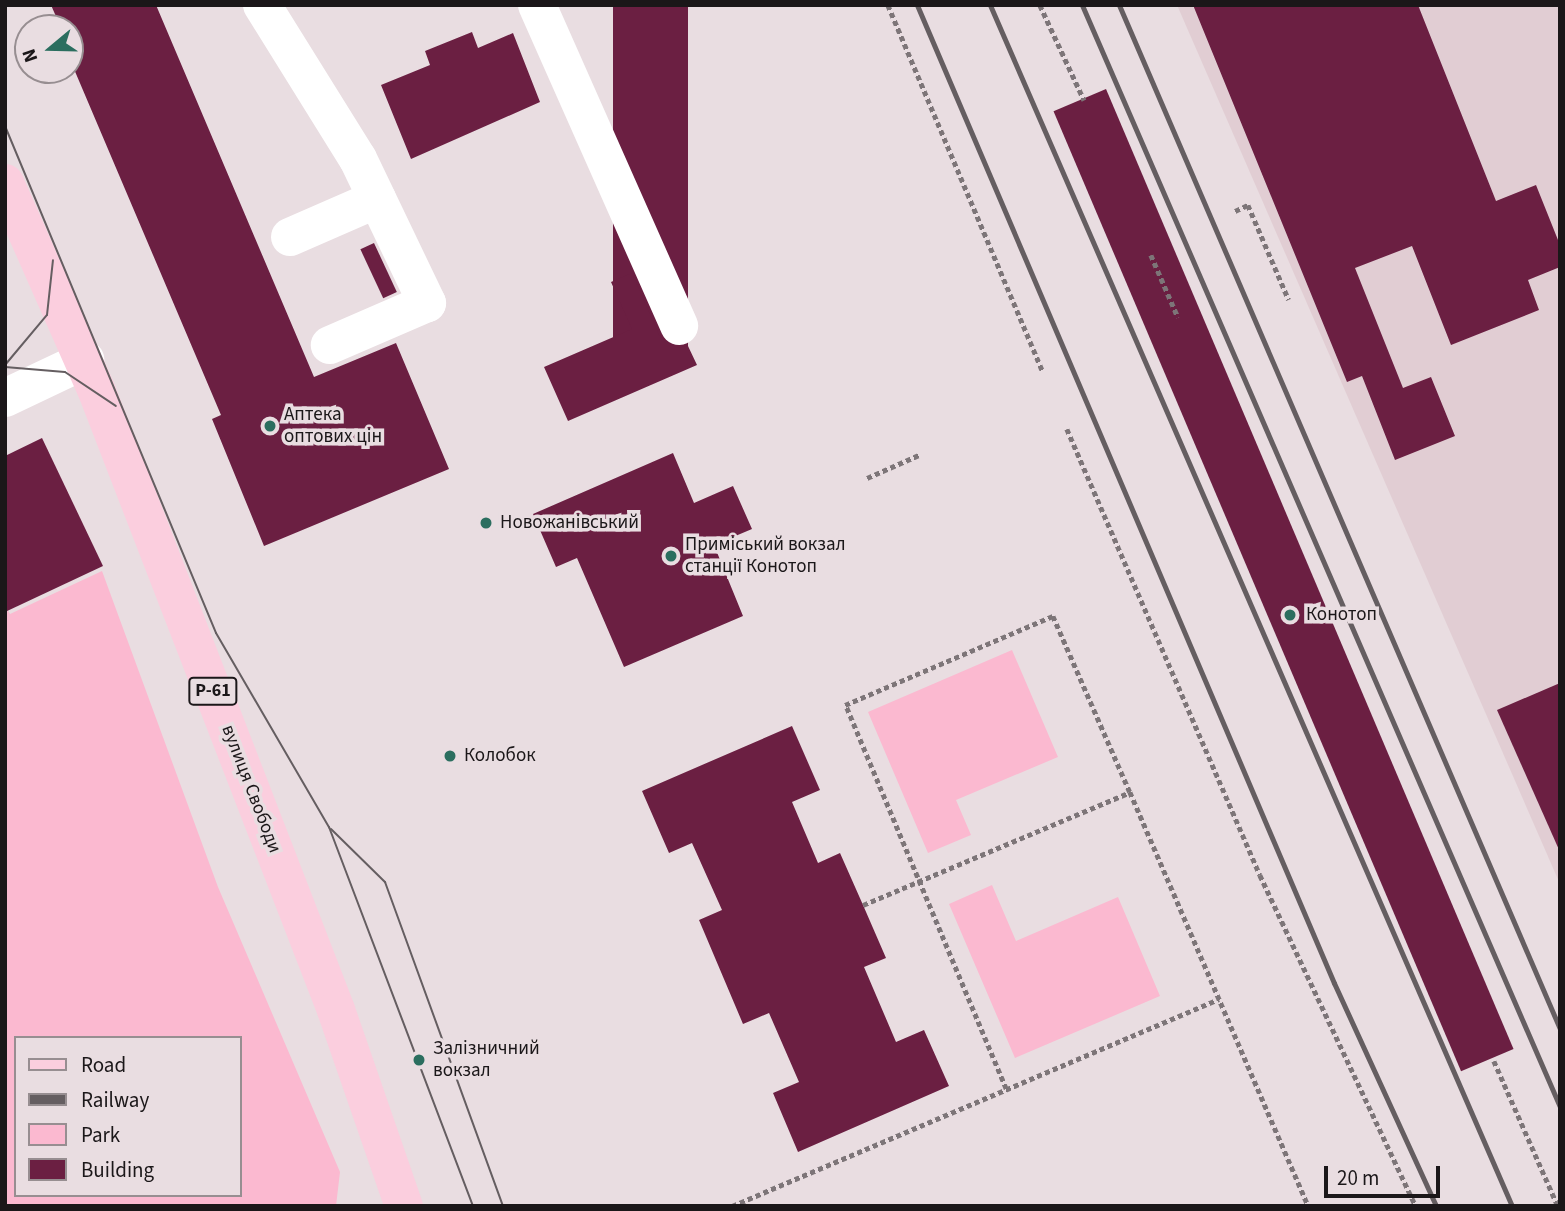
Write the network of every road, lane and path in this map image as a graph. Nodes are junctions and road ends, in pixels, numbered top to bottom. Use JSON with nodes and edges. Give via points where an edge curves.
{"nodes":[{"id":1,"x":262,"y":5,"type":"edge"},
{"id":2,"x":537,"y":5,"type":"edge"},
{"id":3,"x":888,"y":5,"type":"edge"},
{"id":4,"x":1040,"y":5,"type":"edge"},
{"id":5,"x":1084,"y":100,"type":"dead end"},
{"id":6,"x":5,"y":183,"type":"edge"},
{"id":7,"x":377,"y":199,"type":"junction"},
{"id":8,"x":1235,"y":211,"type":"dead end"},
{"id":9,"x":290,"y":237,"type":"dead end"},
{"id":10,"x":1151,"y":255,"type":"dead end"},
{"id":11,"x":1289,"y":300,"type":"dead end"},
{"id":12,"x":1178,"y":317,"type":"dead end"},
{"id":13,"x":679,"y":326,"type":"dead end"},
{"id":14,"x":330,"y":345,"type":"dead end"},
{"id":15,"x":85,"y":360,"type":"junction"},
{"id":16,"x":1043,"y":372,"type":"dead end"},
{"id":17,"x":5,"y":398,"type":"edge"},
{"id":18,"x":1068,"y":429,"type":"dead end"},
{"id":19,"x":919,"y":455,"type":"dead end"},
{"id":20,"x":867,"y":478,"type":"dead end"},
{"id":21,"x":1130,"y":792,"type":"junction"},
{"id":22,"x":916,"y":883,"type":"junction"},
{"id":23,"x":863,"y":905,"type":"dead end"},
{"id":24,"x":1219,"y":999,"type":"junction"},
{"id":25,"x":1493,"y":1061,"type":"dead end"},
{"id":26,"x":1006,"y":1089,"type":"junction"},
{"id":27,"x":404,"y":1206,"type":"edge"},
{"id":28,"x":732,"y":1206,"type":"edge"},
{"id":29,"x":1308,"y":1206,"type":"edge"},
{"id":30,"x":1416,"y":1206,"type":"edge"},
{"id":31,"x":1559,"y":1206,"type":"edge"}],
"edges":[{"from":1,"to":7,"type":"street"},
{"from":2,"to":13,"type":"street"},
{"from":3,"to":16,"type":"path"},
{"from":4,"to":5,"type":"path"},
{"from":6,"to":15,"type":"main road","name":"вулиця Свободи","number":"Р-61"},
{"from":7,"to":9,"type":"street"},
{"from":7,"to":14,"type":"street","via":[[427,303]]},
{"from":8,"to":11,"type":"path","via":[[1248,205]]},
{"from":10,"to":12,"type":"path"},
{"from":15,"to":17,"type":"street"},
{"from":15,"to":27,"type":"main road","name":"вулиця Свободи","number":"Р-61","via":[[336,1010]]},
{"from":18,"to":30,"type":"path","via":[[1260,875]]},
{"from":19,"to":20,"type":"path"},
{"from":21,"to":22,"type":"path"},
{"from":21,"to":22,"type":"path","via":[[1053,617],[955,658],[845,705]]},
{"from":21,"to":24,"type":"path"},
{"from":22,"to":23,"type":"path"},
{"from":22,"to":26,"type":"path"},
{"from":24,"to":26,"type":"path"},
{"from":24,"to":29,"type":"path"},
{"from":25,"to":31,"type":"path"},
{"from":26,"to":28,"type":"path"}]}
